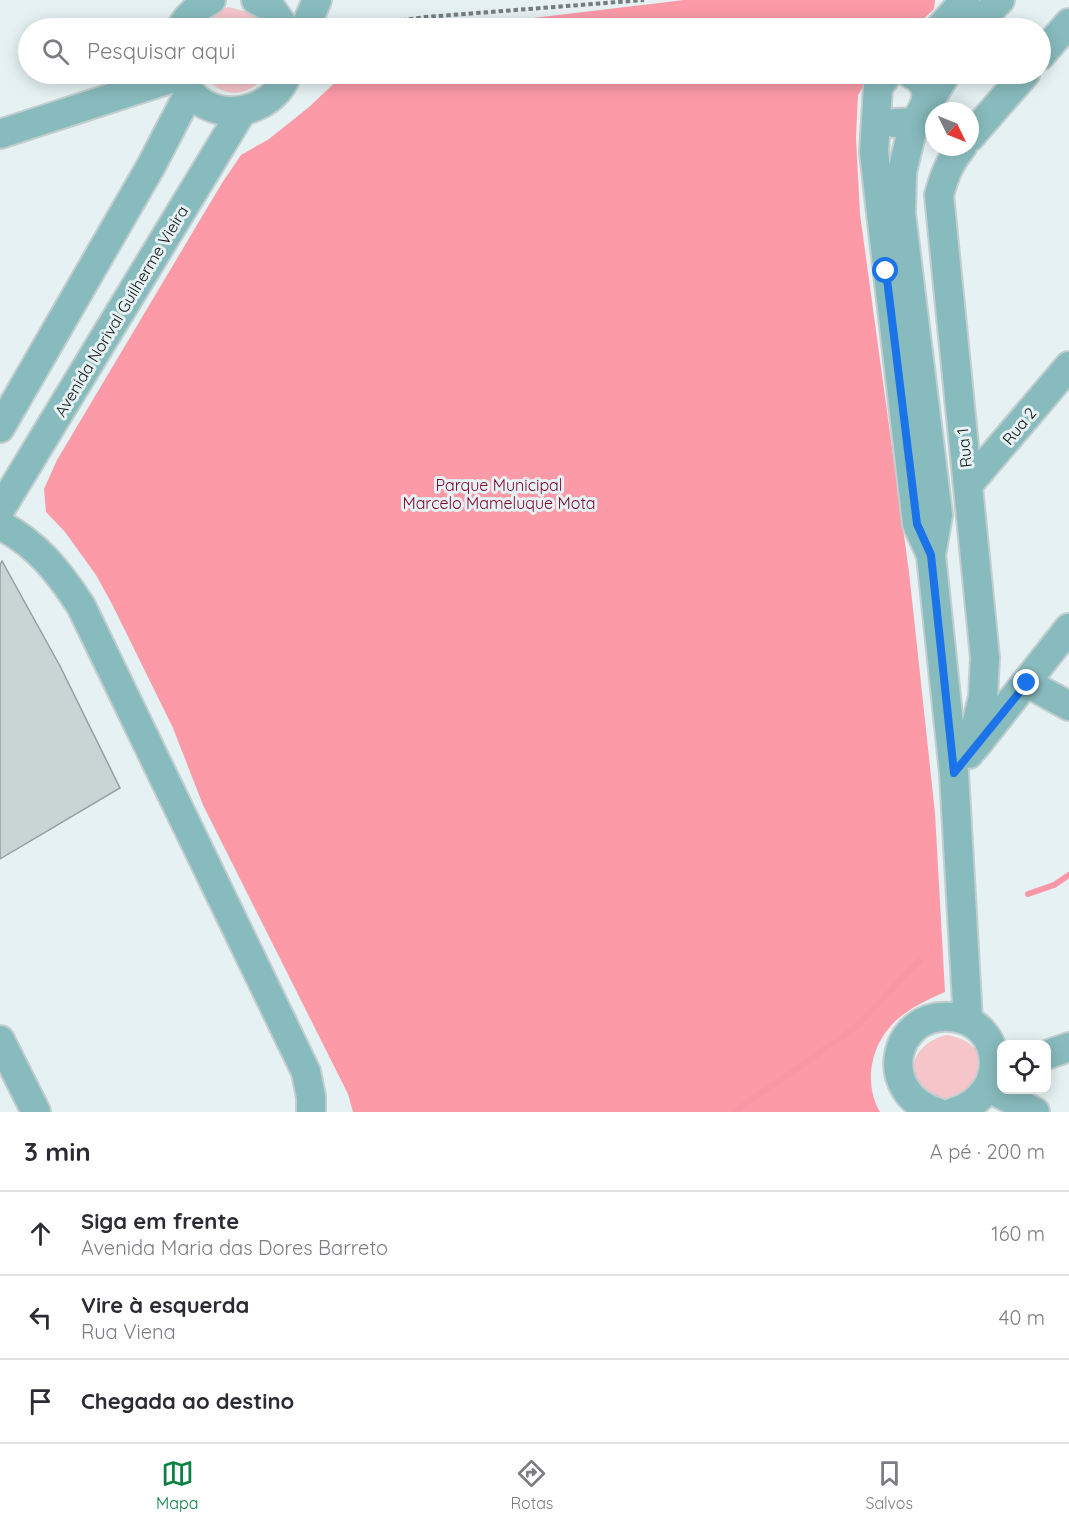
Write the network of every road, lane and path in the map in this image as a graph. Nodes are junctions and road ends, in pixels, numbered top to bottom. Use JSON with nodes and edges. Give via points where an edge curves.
{"nodes":[{"id":1,"x":211,"y":0,"type":"edge"},
{"id":2,"x":256,"y":0,"type":"edge"},
{"id":3,"x":317,"y":0,"type":"edge"},
{"id":4,"x":644,"y":0,"type":"edge"},
{"id":5,"x":964,"y":0,"type":"edge"},
{"id":6,"x":999,"y":0,"type":"edge"},
{"id":7,"x":182,"y":16,"type":"edge"},
{"id":8,"x":278,"y":18,"type":"edge"},
{"id":9,"x":309,"y":18,"type":"edge"},
{"id":10,"x":418,"y":18,"type":"edge"},
{"id":11,"x":949,"y":18,"type":"edge"},
{"id":12,"x":982,"y":18,"type":"edge"},
{"id":13,"x":1069,"y":23,"type":"edge"},
{"id":14,"x":1051,"y":44,"type":"edge"},
{"id":15,"x":172,"y":84,"type":"edge"},
{"id":16,"x":181,"y":84,"type":"edge"},
{"id":17,"x":185,"y":84,"type":"edge"},
{"id":18,"x":281,"y":84,"type":"edge"},
{"id":19,"x":880,"y":84,"type":"edge"},
{"id":20,"x":923,"y":84,"type":"edge"},
{"id":21,"x":940,"y":84,"type":"edge"},
{"id":22,"x":1016,"y":84,"type":"edge"},
{"id":23,"x":876,"y":102,"type":"junction"},
{"id":24,"x":243,"y":111,"type":"junction"},
{"id":25,"x":920,"y":115,"type":"junction"},
{"id":26,"x":979,"y":127,"type":"edge"},
{"id":27,"x":0,"y":134,"type":"edge"},
{"id":28,"x":954,"y":156,"type":"edge"},
{"id":29,"x":1069,"y":366,"type":"edge"},
{"id":30,"x":0,"y":428,"type":"edge"},
{"id":31,"x":968,"y":485,"type":"junction"},
{"id":32,"x":0,"y":510,"type":"edge"},
{"id":33,"x":0,"y":525,"type":"edge"},
{"id":34,"x":931,"y":555,"type":"junction"},
{"id":35,"x":1069,"y":628,"type":"edge"},
{"id":36,"x":1027,"y":683,"type":"junction"},
{"id":37,"x":1069,"y":706,"type":"edge"},
{"id":38,"x":962,"y":764,"type":"junction"},
{"id":39,"x":968,"y":1021,"type":"junction"},
{"id":40,"x":0,"y":1040,"type":"edge"},
{"id":41,"x":1069,"y":1047,"type":"edge"},
{"id":42,"x":1051,"y":1054,"type":"edge"},
{"id":43,"x":995,"y":1078,"type":"edge"},
{"id":44,"x":928,"y":1111,"type":"edge"},
{"id":45,"x":36,"y":1112,"type":"edge"},
{"id":46,"x":311,"y":1112,"type":"edge"},
{"id":47,"x":954,"y":1112,"type":"edge"},
{"id":48,"x":1035,"y":1112,"type":"edge"}],
"edges":[{"from":1,"to":7,"type":"street"},
{"from":2,"to":8,"type":"street"},
{"from":3,"to":9,"type":"street"},
{"from":4,"to":10,"type":"path"},
{"from":5,"to":11,"type":"street"},
{"from":6,"to":12,"type":"street"},
{"from":13,"to":14,"type":"street"},
{"from":15,"to":27,"type":"street"},
{"from":16,"to":30,"type":"street","via":[[151,166]]},
{"from":17,"to":24,"type":"street","via":[[205,105],[223,111]]},
{"from":18,"to":24,"type":"street","via":[[260,104]]},
{"from":19,"to":23,"type":"street"},
{"from":20,"to":25,"type":"street","via":[[927,89]]},
{"from":21,"to":25,"type":"street"},
{"from":22,"to":26,"type":"street"},
{"from":23,"to":25,"type":"street","via":[[884,116],[897,124]]},
{"from":23,"to":34,"type":"street","via":[[874,152],[889,294],[917,524]]},
{"from":24,"to":32,"type":"street","name":"Avenida Norival Guilherme Vieira"},
{"from":25,"to":34,"type":"street","via":[[902,171],[901,214],[938,515]]},
{"from":28,"to":31,"type":"street","name":"Rua 1","via":[[939,195]]},
{"from":29,"to":31,"type":"street","name":"Rua 2"},
{"from":31,"to":38,"type":"street","name":"Rua 1","via":[[986,658],[983,697]]},
{"from":33,"to":46,"type":"street","via":[[38,550],[81,606],[306,1072]]},
{"from":34,"to":38,"type":"street"},
{"from":35,"to":36,"type":"street"},
{"from":36,"to":37,"type":"street"},
{"from":36,"to":38,"type":"street"},
{"from":38,"to":39,"type":"street"},
{"from":39,"to":43,"type":"street","via":[[990,1043]]},
{"from":39,"to":44,"type":"street","via":[[938,1017],[924,1022],[903,1043],[898,1058],[903,1087],[912,1100]]},
{"from":40,"to":45,"type":"street"},
{"from":41,"to":42,"type":"street"},
{"from":43,"to":47,"type":"street","via":[[973,1104]]},
{"from":43,"to":48,"type":"street"}]}
